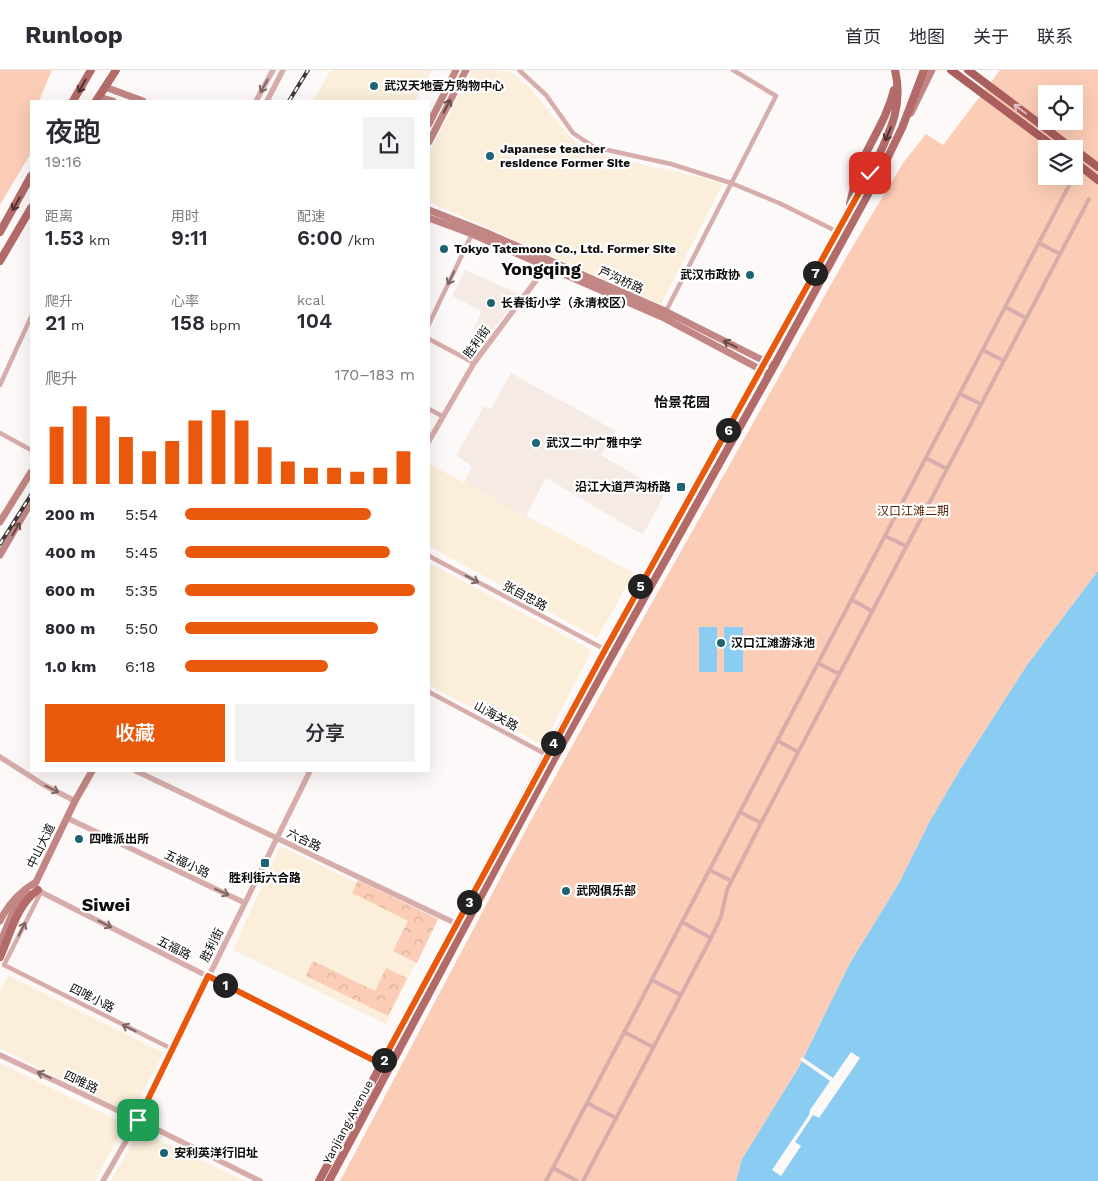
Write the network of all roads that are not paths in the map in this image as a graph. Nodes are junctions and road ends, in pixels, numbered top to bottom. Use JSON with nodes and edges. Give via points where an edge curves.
{"nodes":[{"id":1,"x":90,"y":70,"type":"edge"},
{"id":2,"x":116,"y":70,"type":"edge"},
{"id":3,"x":273,"y":70,"type":"edge"},
{"id":4,"x":283,"y":70,"type":"edge"},
{"id":5,"x":456,"y":70,"type":"edge"},
{"id":6,"x":466,"y":70,"type":"edge"},
{"id":7,"x":519,"y":70,"type":"edge"},
{"id":8,"x":733,"y":70,"type":"edge"},
{"id":9,"x":889,"y":70,"type":"edge"},
{"id":10,"x":924,"y":70,"type":"edge"},
{"id":11,"x":932,"y":70,"type":"edge"},
{"id":12,"x":951,"y":70,"type":"edge"},
{"id":13,"x":968,"y":70,"type":"edge"},
{"id":14,"x":896,"y":74,"type":"edge"},
{"id":15,"x":105,"y":87,"type":"junction"},
{"id":16,"x":895,"y":88,"type":"junction"},
{"id":17,"x":97,"y":99,"type":"edge"},
{"id":18,"x":74,"y":100,"type":"edge"},
{"id":19,"x":140,"y":100,"type":"edge"},
{"id":20,"x":257,"y":100,"type":"edge"},
{"id":21,"x":268,"y":100,"type":"edge"},
{"id":22,"x":430,"y":122,"type":"edge"},
{"id":23,"x":902,"y":128,"type":"junction"},
{"id":24,"x":430,"y":140,"type":"edge"},
{"id":25,"x":1045,"y":140,"type":"edge"},
{"id":26,"x":1061,"y":140,"type":"edge"},
{"id":27,"x":1083,"y":157,"type":"edge"},
{"id":28,"x":1098,"y":168,"type":"edge"},
{"id":29,"x":1083,"y":169,"type":"edge"},
{"id":30,"x":30,"y":178,"type":"edge"},
{"id":31,"x":1098,"y":180,"type":"edge"},
{"id":32,"x":731,"y":183,"type":"junction"},
{"id":33,"x":1069,"y":185,"type":"edge"},
{"id":34,"x":1089,"y":199,"type":"dead end"},
{"id":35,"x":30,"y":210,"type":"edge"},
{"id":36,"x":430,"y":210,"type":"edge"},
{"id":37,"x":847,"y":215,"type":"junction"},
{"id":38,"x":430,"y":218,"type":"edge"},
{"id":39,"x":0,"y":232,"type":"edge"},
{"id":40,"x":838,"y":232,"type":"junction"},
{"id":41,"x":472,"y":234,"type":"junction"},
{"id":42,"x":1039,"y":242,"type":"junction"},
{"id":43,"x":1060,"y":254,"type":"junction"},
{"id":44,"x":0,"y":261,"type":"edge"},
{"id":45,"x":549,"y":264,"type":"junction"},
{"id":46,"x":1005,"y":307,"type":"junction"},
{"id":47,"x":664,"y":314,"type":"junction"},
{"id":48,"x":1026,"y":318,"type":"junction"},
{"id":49,"x":30,"y":319,"type":"edge"},
{"id":50,"x":430,"y":322,"type":"edge"},
{"id":51,"x":430,"y":339,"type":"edge"},
{"id":52,"x":983,"y":350,"type":"junction"},
{"id":53,"x":1004,"y":361,"type":"junction"},
{"id":54,"x":766,"y":362,"type":"junction"},
{"id":55,"x":474,"y":363,"type":"junction"},
{"id":56,"x":774,"y":366,"type":"junction"},
{"id":57,"x":761,"y":370,"type":"junction"},
{"id":58,"x":769,"y":374,"type":"junction"},
{"id":59,"x":0,"y":385,"type":"edge"},
{"id":60,"x":960,"y":394,"type":"junction"},
{"id":61,"x":980,"y":404,"type":"junction"},
{"id":62,"x":430,"y":410,"type":"edge"},
{"id":63,"x":442,"y":416,"type":"junction"},
{"id":64,"x":0,"y":433,"type":"edge"},
{"id":65,"x":430,"y":439,"type":"edge"},
{"id":66,"x":30,"y":449,"type":"edge"},
{"id":67,"x":926,"y":458,"type":"junction"},
{"id":68,"x":946,"y":469,"type":"junction"},
{"id":69,"x":30,"y":474,"type":"edge"},
{"id":70,"x":30,"y":504,"type":"edge"},
{"id":71,"x":0,"y":522,"type":"edge"},
{"id":72,"x":885,"y":536,"type":"junction"},
{"id":73,"x":906,"y":546,"type":"junction"},
{"id":74,"x":0,"y":555,"type":"edge"},
{"id":75,"x":430,"y":557,"type":"edge"},
{"id":76,"x":852,"y":600,"type":"junction"},
{"id":77,"x":872,"y":611,"type":"junction"},
{"id":78,"x":605,"y":650,"type":"junction"},
{"id":79,"x":612,"y":653,"type":"junction"},
{"id":80,"x":818,"y":663,"type":"junction"},
{"id":81,"x":839,"y":674,"type":"junction"},
{"id":82,"x":430,"y":693,"type":"edge"},
{"id":83,"x":778,"y":741,"type":"junction"},
{"id":84,"x":798,"y":752,"type":"junction"},
{"id":85,"x":0,"y":757,"type":"edge"},
{"id":86,"x":550,"y":757,"type":"junction"},
{"id":87,"x":91,"y":772,"type":"edge"},
{"id":88,"x":138,"y":772,"type":"edge"},
{"id":89,"x":310,"y":772,"type":"edge"},
{"id":90,"x":75,"y":801,"type":"junction"},
{"id":91,"x":740,"y":812,"type":"junction"},
{"id":92,"x":67,"y":818,"type":"junction"},
{"id":93,"x":761,"y":823,"type":"junction"},
{"id":94,"x":277,"y":838,"type":"junction"},
{"id":95,"x":710,"y":870,"type":"junction"},
{"id":96,"x":731,"y":881,"type":"junction"},
{"id":97,"x":38,"y":888,"type":"junction"},
{"id":98,"x":245,"y":903,"type":"junction"},
{"id":99,"x":0,"y":921,"type":"edge"},
{"id":100,"x":682,"y":922,"type":"junction"},
{"id":101,"x":460,"y":926,"type":"junction"},
{"id":102,"x":711,"y":938,"type":"junction"},
{"id":103,"x":0,"y":942,"type":"edge"},
{"id":104,"x":0,"y":957,"type":"edge"},
{"id":105,"x":4,"y":965,"type":"joint"},
{"id":106,"x":208,"y":976,"type":"junction"},
{"id":107,"x":652,"y":980,"type":"junction"},
{"id":108,"x":681,"y":995,"type":"junction"},
{"id":109,"x":624,"y":1032,"type":"junction"},
{"id":110,"x":653,"y":1048,"type":"junction"},
{"id":111,"x":172,"y":1049,"type":"junction"},
{"id":112,"x":0,"y":1055,"type":"edge"},
{"id":113,"x":381,"y":1064,"type":"junction"},
{"id":114,"x":390,"y":1068,"type":"junction"},
{"id":115,"x":587,"y":1103,"type":"junction"},
{"id":116,"x":616,"y":1118,"type":"junction"},
{"id":117,"x":138,"y":1120,"type":"junction"},
{"id":118,"x":553,"y":1168,"type":"junction"},
{"id":119,"x":103,"y":1181,"type":"edge"},
{"id":120,"x":260,"y":1181,"type":"edge"},
{"id":121,"x":319,"y":1181,"type":"edge"},
{"id":122,"x":329,"y":1181,"type":"edge"},
{"id":123,"x":546,"y":1181,"type":"edge"},
{"id":124,"x":577,"y":1181,"type":"edge"},
{"id":125,"x":583,"y":1181,"type":"edge"}],
"edges":[{"from":1,"to":18,"type":"main road","one_way":true},
{"from":2,"to":15,"type":"main road"},
{"from":3,"to":20,"type":"street","one_way":true},
{"from":4,"to":21,"type":"street"},
{"from":5,"to":22,"type":"main road"},
{"from":24,"to":6,"type":"main road","one_way":true},
{"from":7,"to":32,"type":"street","via":[[546,95],[573,133],[594,147],[671,164]]},
{"from":8,"to":32,"type":"street","via":[[776,96]]},
{"from":9,"to":16,"type":"main road"},
{"from":10,"to":23,"type":"main road"},
{"from":11,"to":23,"type":"main road"},
{"from":12,"to":25,"type":"highway"},
{"from":26,"to":13,"type":"highway","one_way":true},
{"from":14,"to":16,"type":"main road"},
{"from":14,"to":37,"type":"main road","one_way":true,"via":[[898,101],[893,124]]},
{"from":15,"to":17,"type":"main road"},
{"from":15,"to":19,"type":"main road"},
{"from":16,"to":37,"type":"main road","via":[[888,112],[864,155]]},
{"from":23,"to":56,"type":"main road"},
{"from":27,"to":28,"type":"highway"},
{"from":29,"to":31,"type":"highway"},
{"from":30,"to":39,"type":"main road","one_way":true},
{"from":32,"to":40,"type":"street","via":[[779,202]]},
{"from":32,"to":47,"type":"street"},
{"from":33,"to":42,"type":"street"},
{"from":34,"to":43,"type":"street"},
{"from":35,"to":44,"type":"main road"},
{"from":36,"to":45,"type":"main road","name":"芦沟桥路","via":[[485,232]]},
{"from":37,"to":40,"type":"main road"},
{"from":38,"to":41,"type":"main road","name":"芦沟桥路"},
{"from":40,"to":54,"type":"main road"},
{"from":41,"to":45,"type":"main road","name":"芦沟桥路"},
{"from":41,"to":50,"type":"street","one_way":true},
{"from":42,"to":43,"type":"street"},
{"from":42,"to":46,"type":"street"},
{"from":43,"to":48,"type":"street"},
{"from":45,"to":47,"type":"main road","name":"芦沟桥路"},
{"from":45,"to":55,"type":"street","name":"胜利街"},
{"from":46,"to":48,"type":"street"},
{"from":46,"to":52,"type":"street"},
{"from":54,"to":47,"type":"main road","name":"芦沟桥路","one_way":true},
{"from":47,"to":57,"type":"main road","name":"芦沟桥路"},
{"from":48,"to":53,"type":"street"},
{"from":49,"to":59,"type":"street"},
{"from":51,"to":55,"type":"street"},
{"from":52,"to":53,"type":"street"},
{"from":52,"to":60,"type":"street"},
{"from":53,"to":61,"type":"street"},
{"from":54,"to":56,"type":"main road","name":"芦沟桥路"},
{"from":54,"to":57,"type":"main road"},
{"from":55,"to":63,"type":"street","name":"胜利街"},
{"from":56,"to":58,"type":"main road"},
{"from":57,"to":58,"type":"main road","name":"芦沟桥路"},
{"from":57,"to":78,"type":"main road"},
{"from":58,"to":79,"type":"main road"},
{"from":60,"to":61,"type":"street"},
{"from":60,"to":67,"type":"street"},
{"from":61,"to":68,"type":"street"},
{"from":62,"to":63,"type":"street"},
{"from":63,"to":65,"type":"street","name":"胜利街"},
{"from":64,"to":66,"type":"street"},
{"from":67,"to":68,"type":"street"},
{"from":67,"to":72,"type":"street"},
{"from":68,"to":73,"type":"street"},
{"from":69,"to":71,"type":"main road"},
{"from":74,"to":70,"type":"main road","one_way":true},
{"from":72,"to":73,"type":"street"},
{"from":72,"to":76,"type":"street"},
{"from":73,"to":77,"type":"street"},
{"from":75,"to":78,"type":"street","name":"张自忠路","one_way":true},
{"from":76,"to":77,"type":"street"},
{"from":76,"to":80,"type":"street"},
{"from":77,"to":81,"type":"street"},
{"from":78,"to":79,"type":"street","name":"张自忠路"},
{"from":78,"to":86,"type":"main road"},
{"from":79,"to":86,"type":"main road"},
{"from":80,"to":81,"type":"street"},
{"from":80,"to":83,"type":"street"},
{"from":81,"to":84,"type":"street"},
{"from":82,"to":86,"type":"street","name":"山海关路"},
{"from":83,"to":84,"type":"street"},
{"from":83,"to":91,"type":"street"},
{"from":84,"to":93,"type":"street"},
{"from":85,"to":90,"type":"street","one_way":true},
{"from":86,"to":101,"type":"main road"},
{"from":87,"to":90,"type":"main road","name":"中山大道"},
{"from":88,"to":94,"type":"street","name":"六合路"},
{"from":89,"to":94,"type":"street","name":"胜利街"},
{"from":90,"to":92,"type":"main road","name":"中山大道"},
{"from":91,"to":93,"type":"street"},
{"from":91,"to":95,"type":"street"},
{"from":92,"to":97,"type":"main road","name":"中山大道"},
{"from":92,"to":98,"type":"street","name":"五福小路","one_way":true},
{"from":93,"to":96,"type":"street"},
{"from":94,"to":98,"type":"street","name":"胜利街"},
{"from":94,"to":101,"type":"street","name":"六合路"},
{"from":95,"to":96,"type":"street"},
{"from":95,"to":100,"type":"street"},
{"from":96,"to":102,"type":"street","via":[[719,923]]},
{"from":97,"to":99,"type":"main road","name":"中山大道","via":[[23,890]]},
{"from":97,"to":103,"type":"main road","name":"中山大道","via":[[22,897]]},
{"from":97,"to":104,"type":"main road","via":[[23,905]]},
{"from":105,"to":97,"type":"street","name":"中山大道","one_way":true},
{"from":97,"to":106,"type":"street","name":"五福路","one_way":true},
{"from":98,"to":106,"type":"street","name":"胜利街"},
{"from":100,"to":102,"type":"street"},
{"from":100,"to":107,"type":"street"},
{"from":101,"to":113,"type":"main road"},
{"from":101,"to":114,"type":"main road","name":"Yanjiang Avenue"},
{"from":102,"to":108,"type":"street"},
{"from":111,"to":105,"type":"street","name":"四唯小路","one_way":true},
{"from":106,"to":111,"type":"street","name":"胜利街"},
{"from":106,"to":113,"type":"street","name":"五福路"},
{"from":107,"to":108,"type":"street"},
{"from":107,"to":109,"type":"street"},
{"from":108,"to":110,"type":"street"},
{"from":109,"to":110,"type":"street"},
{"from":109,"to":115,"type":"street"},
{"from":110,"to":116,"type":"street"},
{"from":111,"to":117,"type":"street","name":"胜利街"},
{"from":117,"to":112,"type":"street","name":"四唯路","one_way":true},
{"from":113,"to":114,"type":"street","name":"五福路"},
{"from":113,"to":121,"type":"main road"},
{"from":114,"to":122,"type":"main road","name":"Yanjiang Avenue"},
{"from":115,"to":116,"type":"street"},
{"from":115,"to":118,"type":"street"},
{"from":116,"to":125,"type":"street"},
{"from":117,"to":119,"type":"street","name":"胜利街"},
{"from":117,"to":120,"type":"street","name":"四唯路"},
{"from":118,"to":123,"type":"street"},
{"from":118,"to":124,"type":"street"}]}
